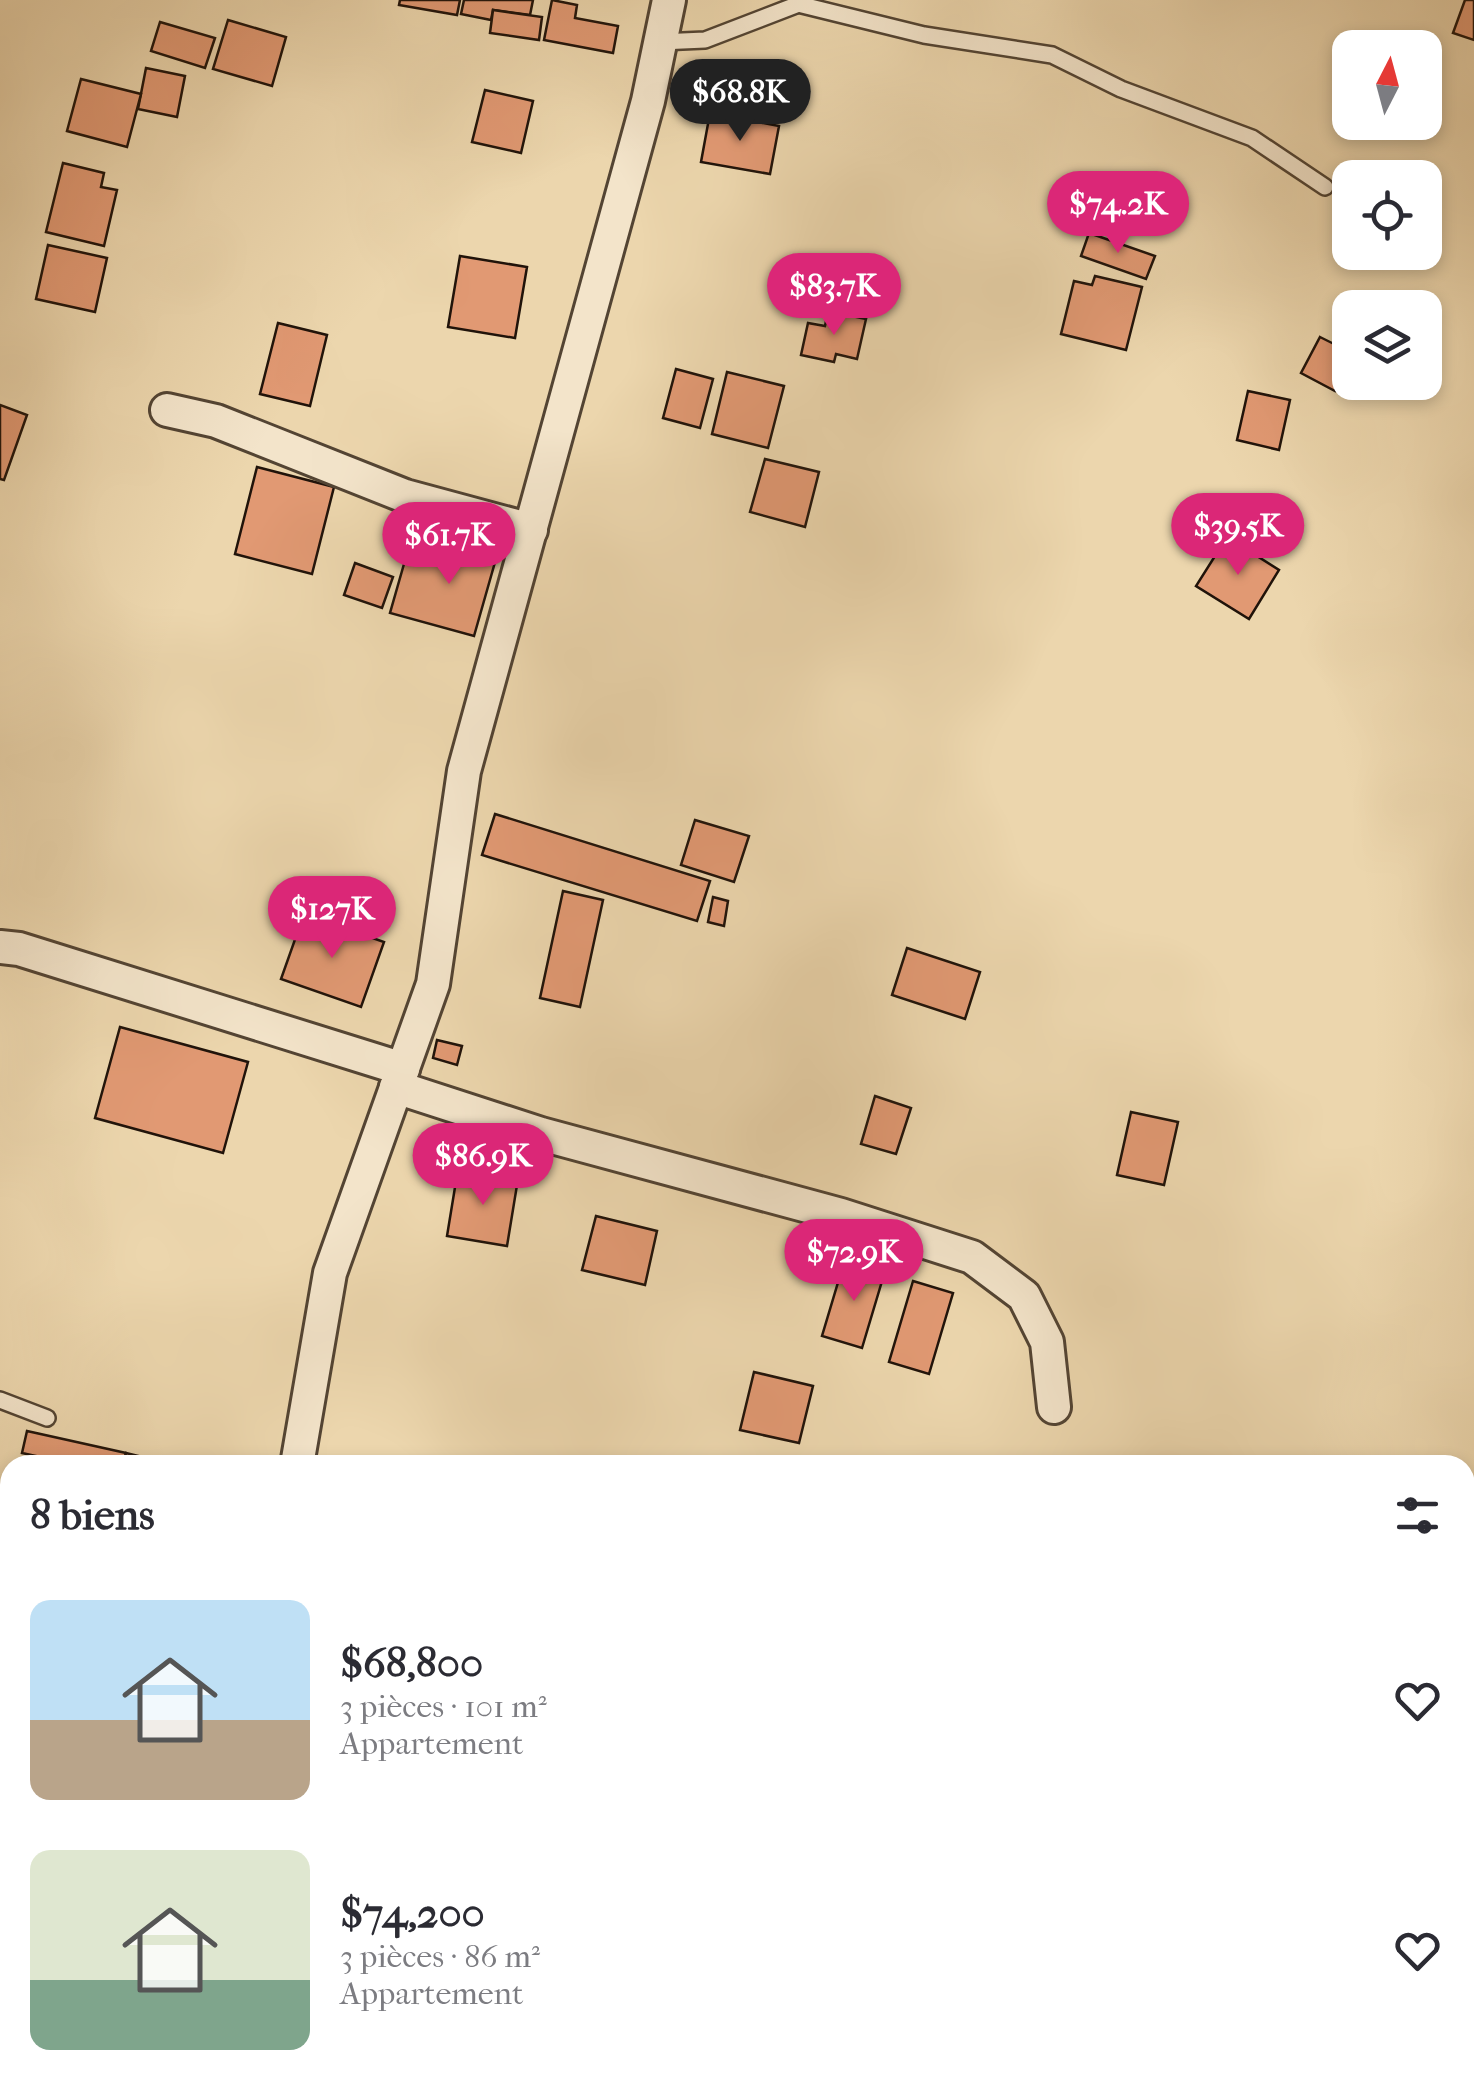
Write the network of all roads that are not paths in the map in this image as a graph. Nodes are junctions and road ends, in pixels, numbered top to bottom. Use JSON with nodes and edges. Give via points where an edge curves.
{"nodes":[{"id":1,"x":670,"y":0,"type":"edge"},
{"id":2,"x":802,"y":2,"type":"edge"},
{"id":3,"x":660,"y":42,"type":"junction"},
{"id":4,"x":1325,"y":187,"type":"dead end"},
{"id":5,"x":166,"y":410,"type":"dead end"},
{"id":6,"x":531,"y":530,"type":"junction"},
{"id":7,"x":0,"y":947,"type":"edge"},
{"id":8,"x":400,"y":1078,"type":"junction"},
{"id":9,"x":0,"y":1400,"type":"edge"},
{"id":10,"x":1054,"y":1407,"type":"dead end"},
{"id":11,"x":47,"y":1418,"type":"dead end"},
{"id":12,"x":299,"y":1455,"type":"edge"}],
"edges":[{"from":1,"to":3,"type":"street"},
{"from":2,"to":3,"type":"lane","via":[[705,40]]},
{"from":2,"to":4,"type":"lane","via":[[924,34],[1052,55],[1120,89],[1252,138]]},
{"from":3,"to":6,"type":"street"},
{"from":5,"to":6,"type":"street","via":[[216,421],[405,496]]},
{"from":6,"to":8,"type":"street","via":[[464,770],[433,984]]},
{"from":7,"to":8,"type":"street"},
{"from":8,"to":10,"type":"street","via":[[541,1134],[972,1257],[1024,1296],[1048,1342]]},
{"from":8,"to":12,"type":"street","via":[[330,1273]]},
{"from":9,"to":11,"type":"lane"}]}
